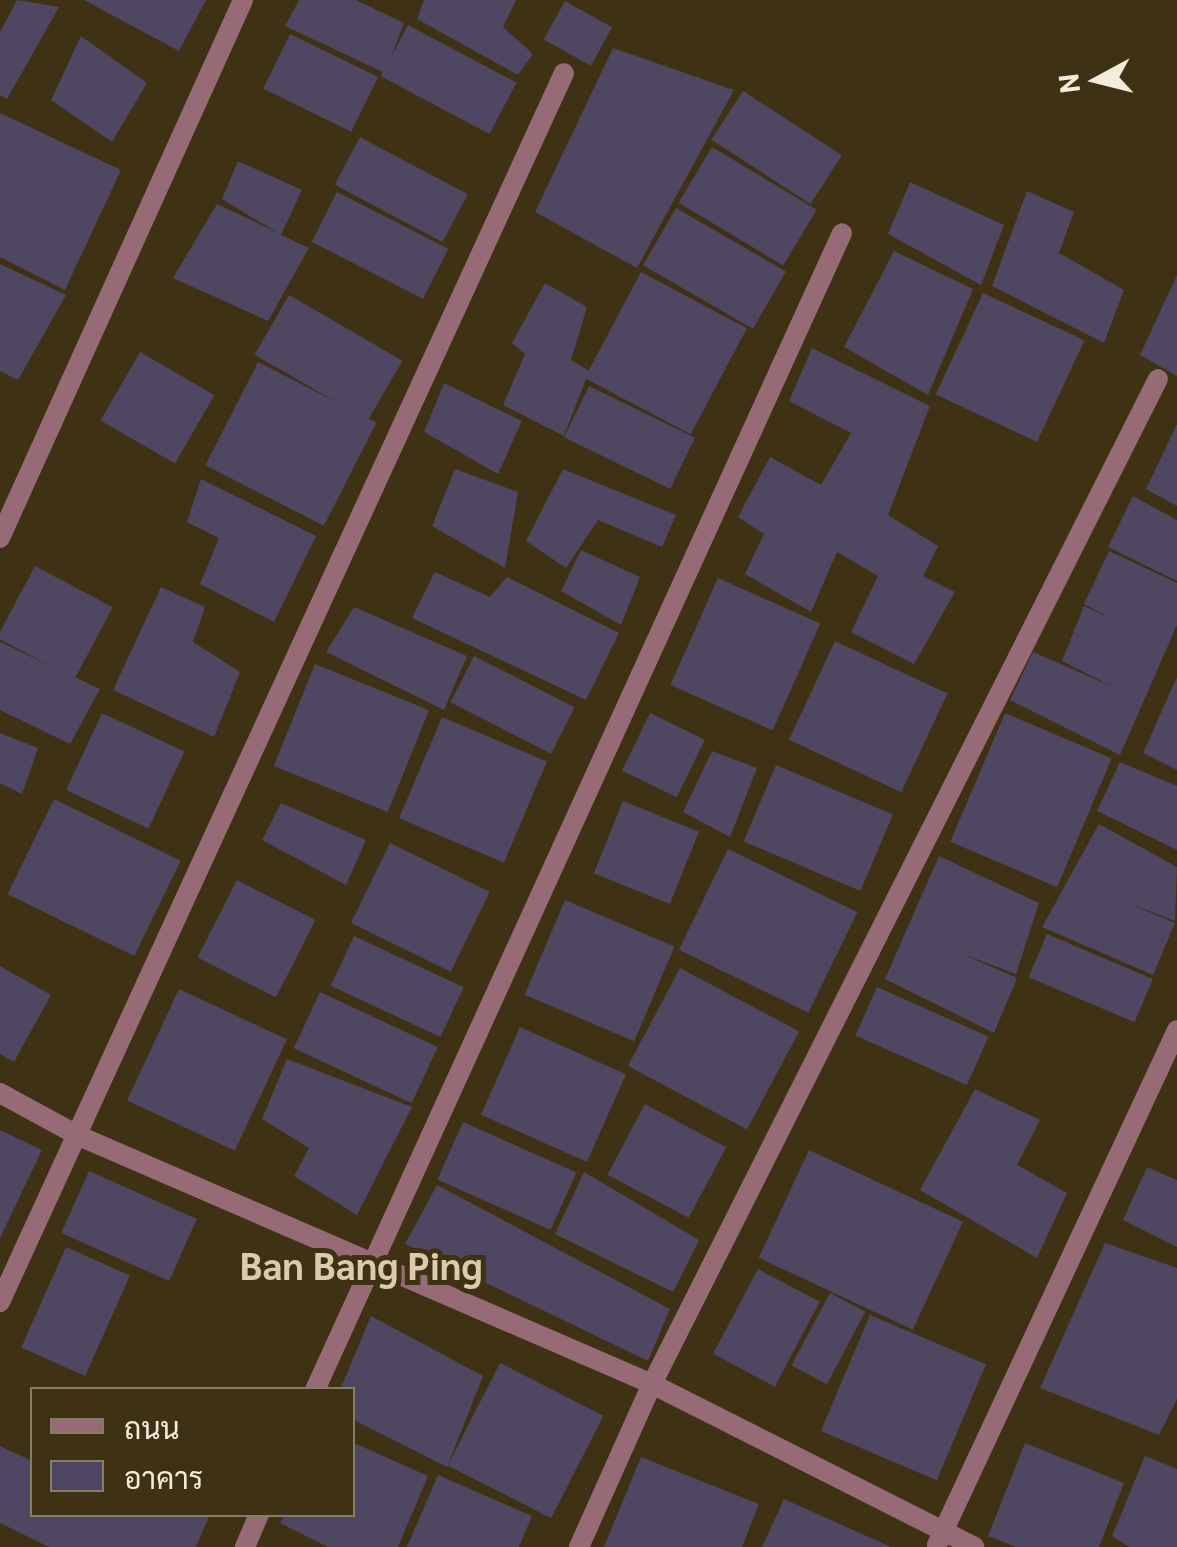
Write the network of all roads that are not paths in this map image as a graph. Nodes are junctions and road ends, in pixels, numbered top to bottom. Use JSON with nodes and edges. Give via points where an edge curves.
{"nodes":[{"id":1,"x":243,"y":0,"type":"edge"},
{"id":2,"x":564,"y":73,"type":"dead end"},
{"id":3,"x":842,"y":233,"type":"dead end"},
{"id":4,"x":1158,"y":378,"type":"dead end"},
{"id":5,"x":0,"y":538,"type":"edge"},
{"id":6,"x":1177,"y":1030,"type":"edge"},
{"id":7,"x":0,"y":1093,"type":"edge"},
{"id":8,"x":78,"y":1136,"type":"junction"},
{"id":9,"x":374,"y":1258,"type":"junction"},
{"id":10,"x":0,"y":1302,"type":"edge"},
{"id":11,"x":652,"y":1384,"type":"junction"},
{"id":12,"x":316,"y":1387,"type":"edge"},
{"id":13,"x":258,"y":1517,"type":"edge"},
{"id":14,"x":939,"y":1541,"type":"edge"},
{"id":15,"x":244,"y":1547,"type":"edge"},
{"id":16,"x":579,"y":1547,"type":"edge"},
{"id":17,"x":974,"y":1547,"type":"edge"}],
"edges":[{"from":1,"to":5,"type":"street"},
{"from":2,"to":8,"type":"street"},
{"from":3,"to":9,"type":"street"},
{"from":4,"to":11,"type":"street"},
{"from":6,"to":14,"type":"street"},
{"from":7,"to":8,"type":"street"},
{"from":8,"to":9,"type":"street"},
{"from":8,"to":10,"type":"street"},
{"from":9,"to":11,"type":"street"},
{"from":9,"to":12,"type":"street"},
{"from":11,"to":14,"type":"street"},
{"from":11,"to":16,"type":"street"},
{"from":13,"to":15,"type":"street"},
{"from":14,"to":17,"type":"street"}]}
